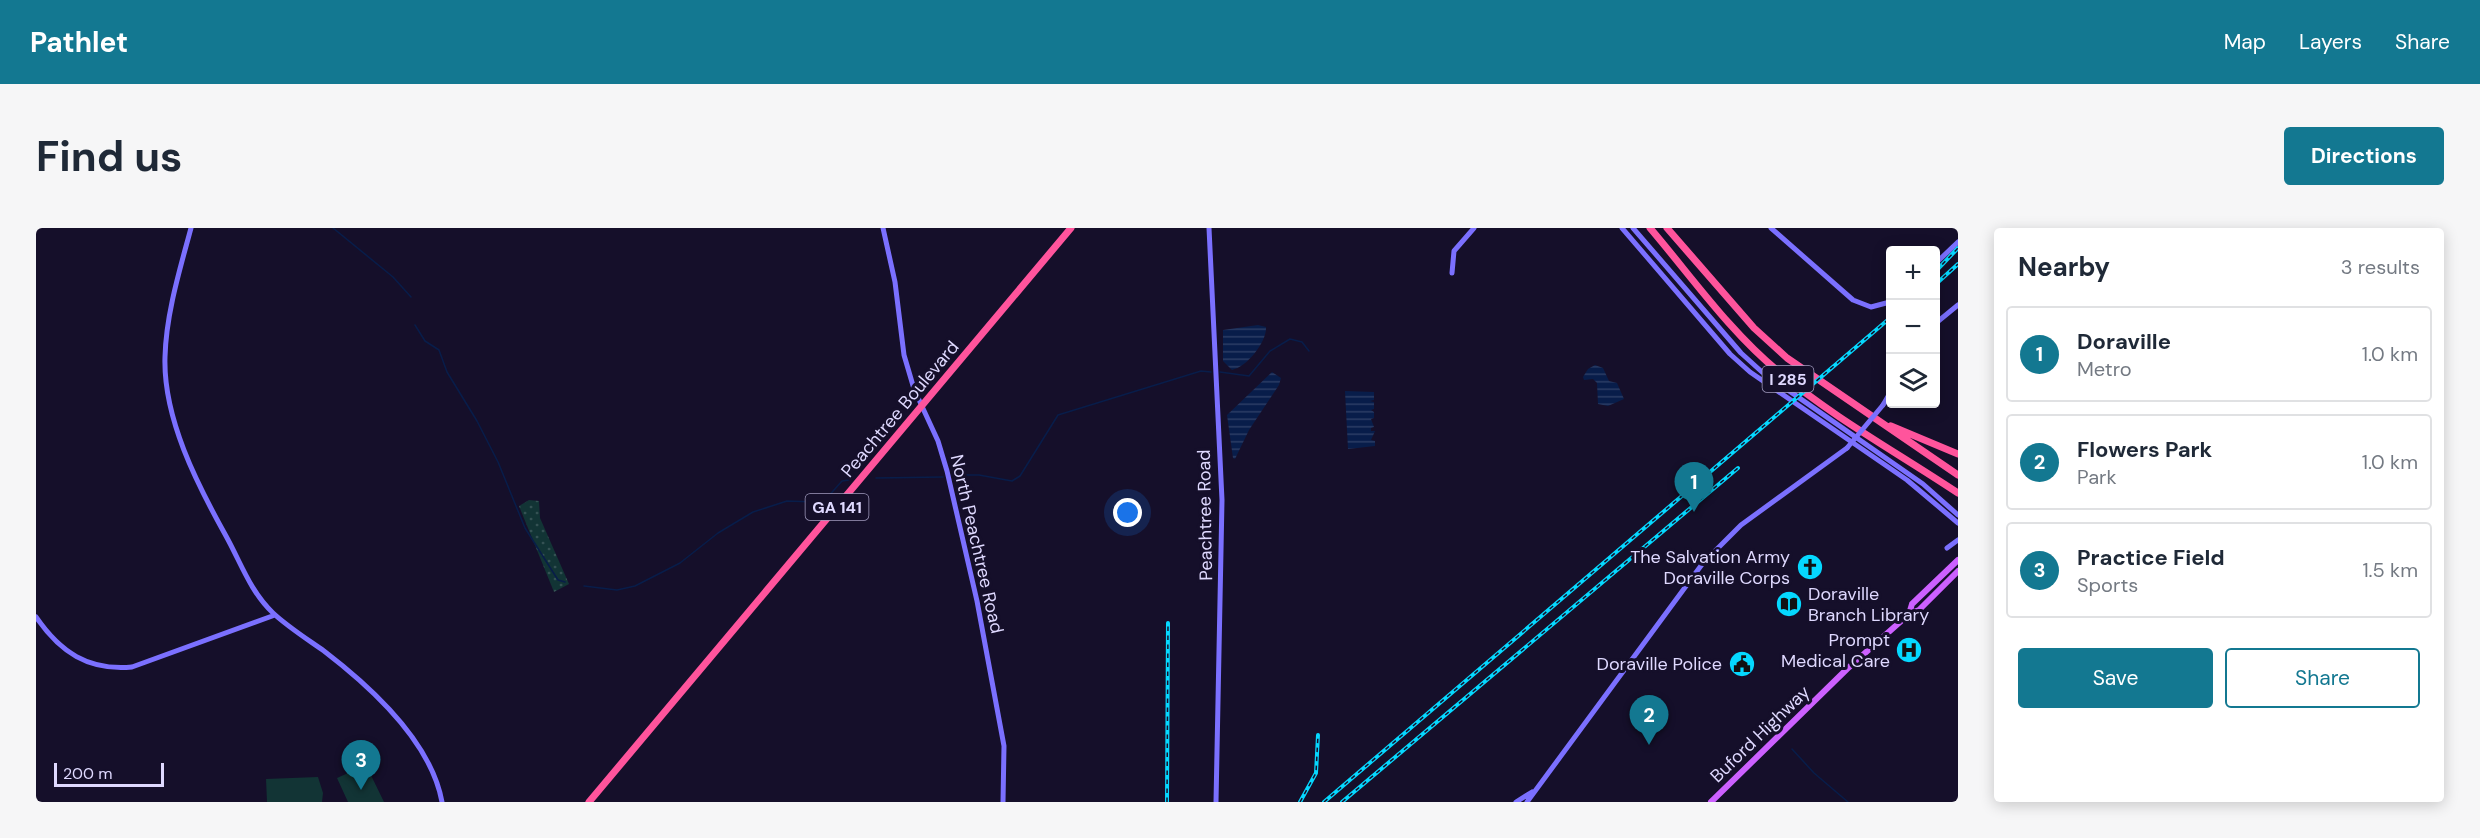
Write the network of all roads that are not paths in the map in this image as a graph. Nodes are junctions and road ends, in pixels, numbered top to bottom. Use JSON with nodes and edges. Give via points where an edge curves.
{"nodes":[{"id":1,"x":191,"y":228,"type":"edge"},
{"id":2,"x":883,"y":228,"type":"edge"},
{"id":3,"x":1071,"y":228,"type":"edge"},
{"id":4,"x":1209,"y":228,"type":"edge"},
{"id":5,"x":1474,"y":228,"type":"edge"},
{"id":6,"x":1622,"y":228,"type":"edge"},
{"id":7,"x":1633,"y":228,"type":"edge"},
{"id":8,"x":1650,"y":228,"type":"edge"},
{"id":9,"x":1667,"y":228,"type":"edge"},
{"id":10,"x":1771,"y":228,"type":"edge"},
{"id":11,"x":1958,"y":242,"type":"edge"},
{"id":12,"x":1940,"y":258,"type":"edge"},
{"id":13,"x":1452,"y":273,"type":"dead end"},
{"id":14,"x":1886,"y":304,"type":"edge"},
{"id":15,"x":1958,"y":305,"type":"edge"},
{"id":16,"x":1940,"y":319,"type":"edge"},
{"id":17,"x":1886,"y":399,"type":"edge"},
{"id":18,"x":922,"y":407,"type":"junction"},
{"id":19,"x":1875,"y":419,"type":"junction"},
{"id":20,"x":1958,"y":454,"type":"edge"},
{"id":21,"x":1958,"y":475,"type":"edge"},
{"id":22,"x":1958,"y":493,"type":"edge"},
{"id":23,"x":1958,"y":514,"type":"edge"},
{"id":24,"x":1958,"y":523,"type":"edge"},
{"id":25,"x":1958,"y":540,"type":"edge"},
{"id":26,"x":1947,"y":548,"type":"dead end"},
{"id":27,"x":1958,"y":560,"type":"edge"},
{"id":28,"x":1958,"y":571,"type":"edge"},
{"id":29,"x":1909,"y":614,"type":"junction"},
{"id":30,"x":275,"y":615,"type":"junction"},
{"id":31,"x":36,"y":617,"type":"edge"},
{"id":32,"x":1534,"y":791,"type":"junction"},
{"id":33,"x":442,"y":802,"type":"edge"},
{"id":34,"x":589,"y":802,"type":"edge"},
{"id":35,"x":1003,"y":802,"type":"edge"},
{"id":36,"x":1216,"y":802,"type":"edge"},
{"id":37,"x":1516,"y":802,"type":"edge"},
{"id":38,"x":1527,"y":802,"type":"edge"},
{"id":39,"x":1711,"y":802,"type":"edge"}],
"edges":[{"from":1,"to":30,"type":"street","via":[[166,344],[166,386],[184,448],[212,509],[251,587]]},
{"from":2,"to":18,"type":"street","name":"North Peachtree Road","via":[[895,282],[904,355]]},
{"from":3,"to":18,"type":"highway","name":"Peachtree Boulevard","number":"GA 141"},
{"from":4,"to":36,"type":"street","name":"Peachtree Road","via":[[1222,500]]},
{"from":5,"to":13,"type":"street","via":[[1457,245]]},
{"from":6,"to":24,"type":"street","via":[[1750,372],[1907,480]]},
{"from":7,"to":23,"type":"street","via":[[1762,372],[1923,484]]},
{"from":8,"to":22,"type":"highway","number":"I 285","via":[[1778,372]]},
{"from":9,"to":19,"type":"highway","number":"I 285","via":[[1757,331],[1804,373]]},
{"from":10,"to":14,"type":"street","via":[[1852,300],[1871,307]]},
{"from":11,"to":12,"type":"street"},
{"from":15,"to":16,"type":"street"},
{"from":17,"to":32,"type":"street","bridge":true,"via":[[1847,447],[1741,525],[1696,571]]},
{"from":18,"to":34,"type":"highway","name":"Peachtree Boulevard","number":"GA 141"},
{"from":18,"to":35,"type":"street","name":"North Peachtree Road","via":[[947,471],[977,601],[1004,746]]},
{"from":19,"to":20,"type":"highway"},
{"from":19,"to":21,"type":"highway","number":"I 285"},
{"from":25,"to":26,"type":"street"},
{"from":27,"to":29,"type":"main road","name":"Buford Highway","via":[[1912,603]]},
{"from":28,"to":29,"type":"main road","name":"Buford Highway","via":[[1919,610]]},
{"from":29,"to":39,"type":"main road","name":"Buford Highway"},
{"from":30,"to":31,"type":"street","via":[[117,669],[90,665],[67,652]]},
{"from":30,"to":33,"type":"street","via":[[353,675],[396,718],[434,773]]},
{"from":32,"to":37,"type":"street"},
{"from":32,"to":38,"type":"street"}]}
